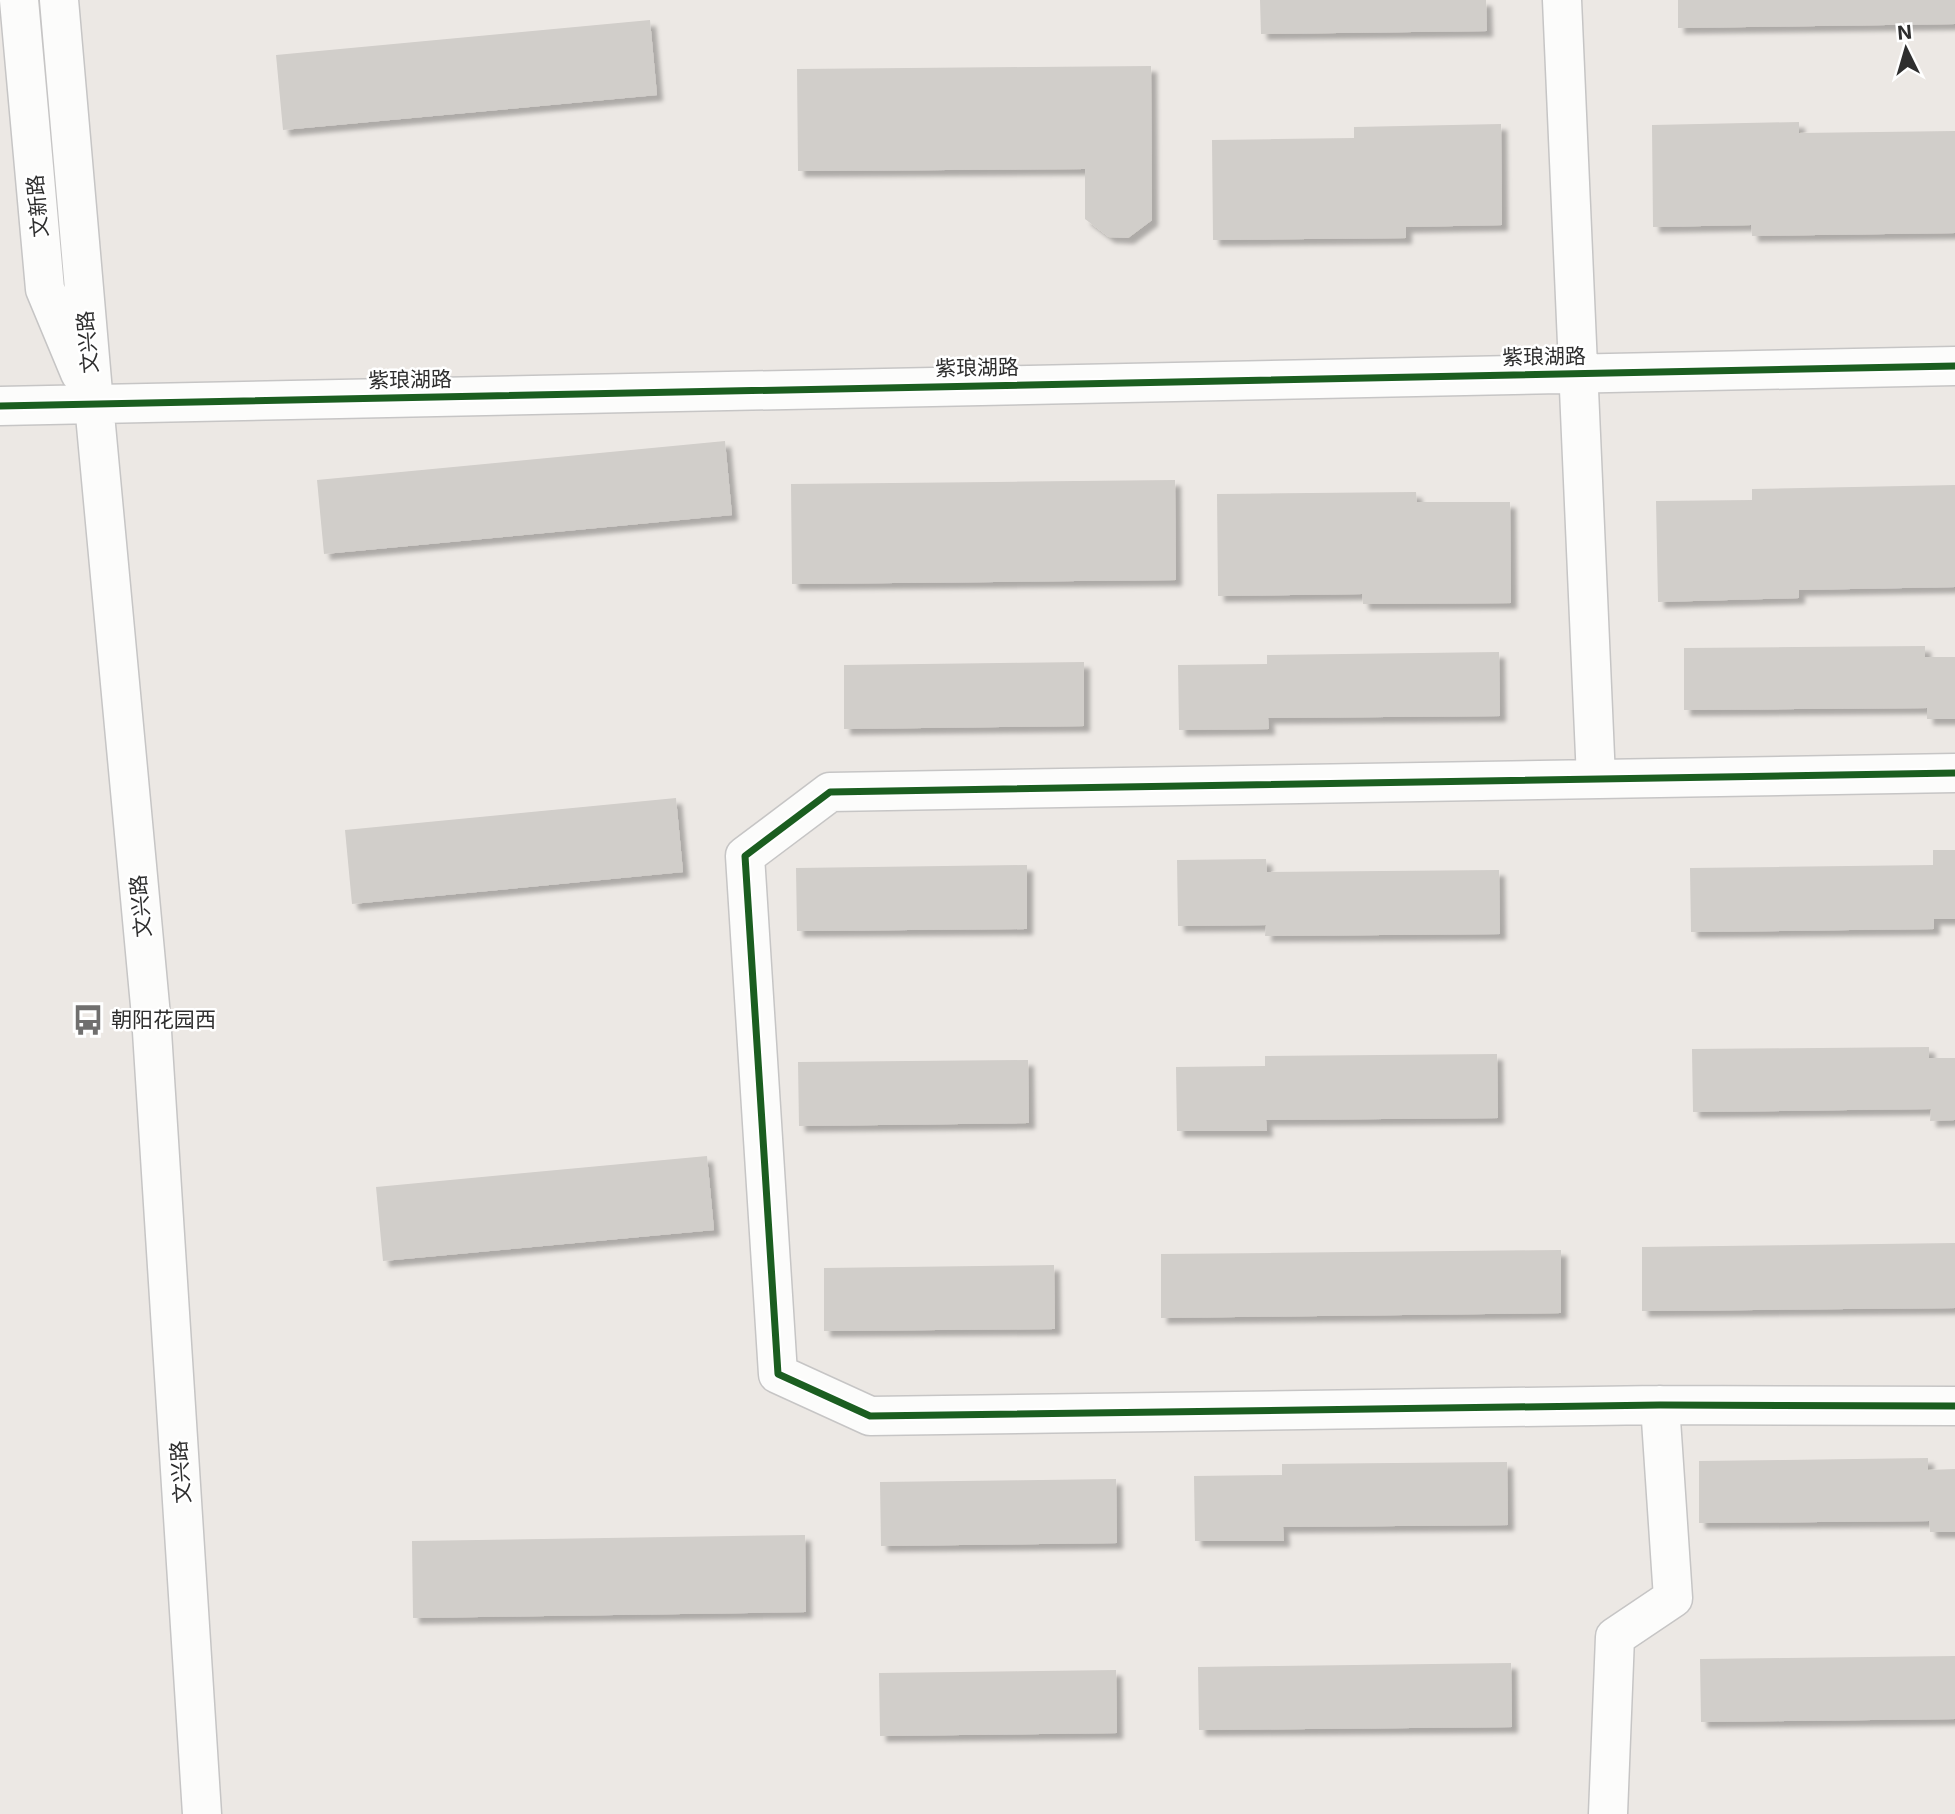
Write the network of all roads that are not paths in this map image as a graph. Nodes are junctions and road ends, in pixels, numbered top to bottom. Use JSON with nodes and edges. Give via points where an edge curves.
{"nodes":[{"id":1,"x":19,"y":0,"type":"edge"},
{"id":2,"x":59,"y":0,"type":"edge"},
{"id":3,"x":1562,"y":0,"type":"edge"},
{"id":4,"x":1955,"y":366,"type":"edge"},
{"id":5,"x":1578,"y":374,"type":"junction"},
{"id":6,"x":94,"y":404,"type":"junction"},
{"id":7,"x":0,"y":406,"type":"edge"},
{"id":8,"x":1955,"y":773,"type":"edge"},
{"id":9,"x":1596,"y":779,"type":"junction"},
{"id":10,"x":1660,"y":1405,"type":"junction"},
{"id":11,"x":1955,"y":1406,"type":"edge"},
{"id":12,"x":202,"y":1814,"type":"edge"},
{"id":13,"x":1608,"y":1814,"type":"edge"}],
"edges":[{"from":1,"to":6,"type":"street","name":"文新路","via":[[45,289]]},
{"from":2,"to":6,"type":"street","name":"文兴路"},
{"from":3,"to":5,"type":"street"},
{"from":4,"to":5,"type":"street","name":"紫琅湖路"},
{"from":5,"to":6,"type":"street","name":"紫琅湖路"},
{"from":5,"to":9,"type":"street"},
{"from":6,"to":7,"type":"street","name":"紫琅湖路"},
{"from":6,"to":12,"type":"street","name":"文兴路","via":[[152,1030]]},
{"from":8,"to":9,"type":"street"},
{"from":9,"to":10,"type":"street","via":[[831,792],[745,856],[778,1374],[870,1416]]},
{"from":10,"to":11,"type":"street"},
{"from":10,"to":13,"type":"street","via":[[1673,1598],[1615,1637]]}]}
